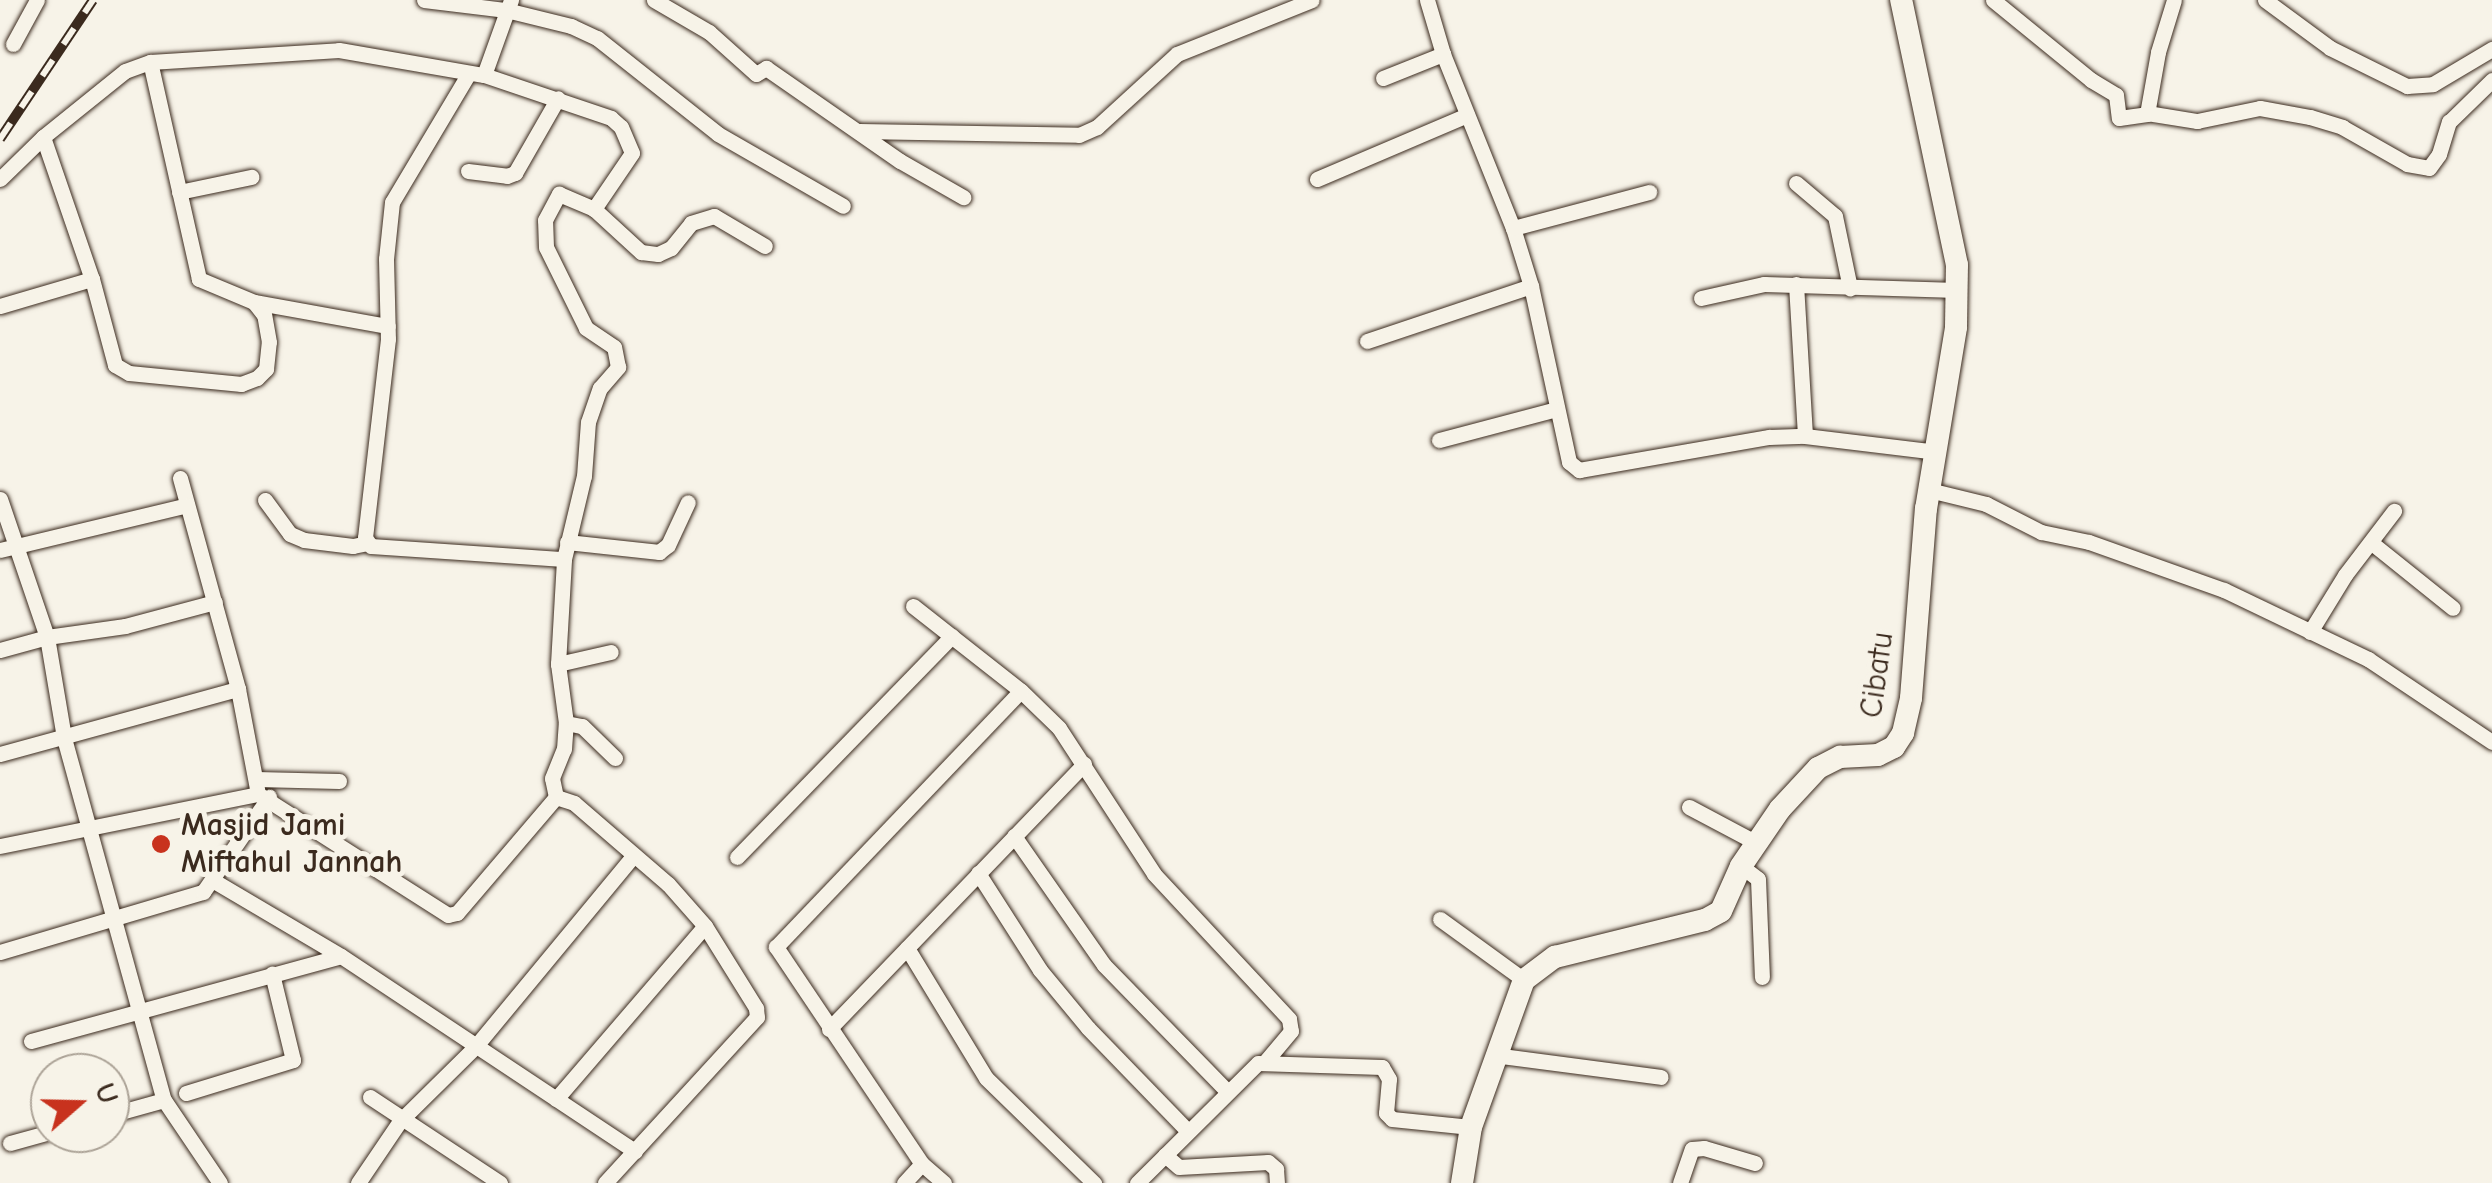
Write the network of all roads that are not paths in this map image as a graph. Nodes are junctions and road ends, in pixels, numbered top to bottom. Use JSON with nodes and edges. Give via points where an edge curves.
{"nodes":[{"id":1,"x":37,"y":0,"type":"edge"},
{"id":2,"x":424,"y":0,"type":"edge"},
{"id":3,"x":654,"y":0,"type":"edge"},
{"id":4,"x":1312,"y":0,"type":"edge"},
{"id":5,"x":1427,"y":0,"type":"edge"},
{"id":6,"x":1901,"y":0,"type":"edge"},
{"id":7,"x":1994,"y":0,"type":"edge"},
{"id":8,"x":2174,"y":0,"type":"edge"},
{"id":9,"x":2265,"y":0,"type":"edge"},
{"id":10,"x":509,"y":5,"type":"edge"},
{"id":11,"x":13,"y":44,"type":"dead end"},
{"id":12,"x":2492,"y":48,"type":"edge"},
{"id":13,"x":1443,"y":54,"type":"junction"},
{"id":14,"x":150,"y":62,"type":"junction"},
{"id":15,"x":476,"y":74,"type":"junction"},
{"id":16,"x":1382,"y":78,"type":"dead end"},
{"id":17,"x":2492,"y":80,"type":"edge"},
{"id":18,"x":558,"y":98,"type":"junction"},
{"id":19,"x":2147,"y":113,"type":"junction"},
{"id":20,"x":1466,"y":115,"type":"junction"},
{"id":21,"x":859,"y":131,"type":"junction"},
{"id":22,"x":43,"y":137,"type":"junction"},
{"id":23,"x":468,"y":171,"type":"dead end"},
{"id":24,"x":251,"y":177,"type":"dead end"},
{"id":25,"x":0,"y":179,"type":"edge"},
{"id":26,"x":1317,"y":179,"type":"dead end"},
{"id":27,"x":1796,"y":182,"type":"dead end"},
{"id":28,"x":179,"y":192,"type":"junction"},
{"id":29,"x":1649,"y":192,"type":"dead end"},
{"id":30,"x":963,"y":196,"type":"dead end"},
{"id":31,"x":843,"y":206,"type":"dead end"},
{"id":32,"x":594,"y":209,"type":"junction"},
{"id":33,"x":1513,"y":228,"type":"junction"},
{"id":34,"x":765,"y":246,"type":"dead end"},
{"id":35,"x":92,"y":279,"type":"junction"},
{"id":36,"x":1796,"y":284,"type":"junction"},
{"id":37,"x":1531,"y":286,"type":"junction"},
{"id":38,"x":1850,"y":288,"type":"junction"},
{"id":39,"x":1957,"y":290,"type":"junction"},
{"id":40,"x":1701,"y":298,"type":"dead end"},
{"id":41,"x":254,"y":302,"type":"junction"},
{"id":42,"x":0,"y":306,"type":"edge"},
{"id":43,"x":388,"y":326,"type":"junction"},
{"id":44,"x":1367,"y":341,"type":"dead end"},
{"id":45,"x":1556,"y":409,"type":"junction"},
{"id":46,"x":1805,"y":436,"type":"junction"},
{"id":47,"x":1440,"y":440,"type":"dead end"},
{"id":48,"x":1938,"y":452,"type":"junction"},
{"id":49,"x":180,"y":478,"type":"dead end"},
{"id":50,"x":1929,"y":490,"type":"junction"},
{"id":51,"x":0,"y":500,"type":"edge"},
{"id":52,"x":265,"y":500,"type":"dead end"},
{"id":53,"x":688,"y":502,"type":"dead end"},
{"id":54,"x":187,"y":505,"type":"junction"},
{"id":55,"x":2394,"y":510,"type":"dead end"},
{"id":56,"x":567,"y":542,"type":"junction"},
{"id":57,"x":366,"y":543,"type":"junction"},
{"id":58,"x":2373,"y":544,"type":"junction"},
{"id":59,"x":17,"y":546,"type":"junction"},
{"id":60,"x":0,"y":550,"type":"edge"},
{"id":61,"x":564,"y":559,"type":"junction"},
{"id":62,"x":215,"y":602,"type":"junction"},
{"id":63,"x":913,"y":606,"type":"dead end"},
{"id":64,"x":2453,"y":608,"type":"dead end"},
{"id":65,"x":2310,"y":632,"type":"junction"},
{"id":66,"x":952,"y":636,"type":"junction"},
{"id":67,"x":47,"y":637,"type":"junction"},
{"id":68,"x":0,"y":650,"type":"edge"},
{"id":69,"x":611,"y":652,"type":"dead end"},
{"id":70,"x":558,"y":664,"type":"junction"},
{"id":71,"x":238,"y":689,"type":"junction"},
{"id":72,"x":1021,"y":691,"type":"junction"},
{"id":73,"x":566,"y":723,"type":"junction"},
{"id":74,"x":64,"y":738,"type":"junction"},
{"id":75,"x":2492,"y":742,"type":"edge"},
{"id":76,"x":0,"y":754,"type":"edge"},
{"id":77,"x":615,"y":758,"type":"dead end"},
{"id":78,"x":1084,"y":764,"type":"junction"},
{"id":79,"x":339,"y":781,"type":"dead end"},
{"id":80,"x":261,"y":790,"type":"junction"},
{"id":81,"x":556,"y":797,"type":"junction"},
{"id":82,"x":1690,"y":807,"type":"dead end"},
{"id":83,"x":87,"y":828,"type":"junction"},
{"id":84,"x":1014,"y":836,"type":"junction"},
{"id":85,"x":1757,"y":843,"type":"junction"},
{"id":86,"x":0,"y":846,"type":"edge"},
{"id":87,"x":633,"y":856,"type":"junction"},
{"id":88,"x":738,"y":857,"type":"dead end"},
{"id":89,"x":1741,"y":866,"type":"junction"},
{"id":90,"x":978,"y":873,"type":"junction"},
{"id":91,"x":214,"y":882,"type":"junction"},
{"id":92,"x":1440,"y":919,"type":"dead end"},
{"id":93,"x":113,"y":920,"type":"junction"},
{"id":94,"x":705,"y":926,"type":"junction"},
{"id":95,"x":907,"y":948,"type":"junction"},
{"id":96,"x":0,"y":952,"type":"edge"},
{"id":97,"x":341,"y":956,"type":"junction"},
{"id":98,"x":272,"y":974,"type":"junction"},
{"id":99,"x":1762,"y":977,"type":"dead end"},
{"id":100,"x":1524,"y":980,"type":"junction"},
{"id":101,"x":138,"y":1011,"type":"junction"},
{"id":102,"x":829,"y":1030,"type":"junction"},
{"id":103,"x":31,"y":1040,"type":"dead end"},
{"id":104,"x":476,"y":1047,"type":"junction"},
{"id":105,"x":1494,"y":1055,"type":"junction"},
{"id":106,"x":1265,"y":1062,"type":"junction"},
{"id":107,"x":1661,"y":1077,"type":"dead end"},
{"id":108,"x":1227,"y":1091,"type":"junction"},
{"id":109,"x":186,"y":1094,"type":"dead end"},
{"id":110,"x":370,"y":1097,"type":"dead end"},
{"id":111,"x":556,"y":1098,"type":"junction"},
{"id":112,"x":164,"y":1100,"type":"junction"},
{"id":113,"x":130,"y":1109,"type":"edge"},
{"id":114,"x":400,"y":1121,"type":"junction"},
{"id":115,"x":1471,"y":1128,"type":"junction"},
{"id":116,"x":1187,"y":1130,"type":"junction"},
{"id":117,"x":30,"y":1138,"type":"edge"},
{"id":118,"x":10,"y":1143,"type":"dead end"},
{"id":119,"x":636,"y":1151,"type":"junction"},
{"id":120,"x":1165,"y":1155,"type":"junction"},
{"id":121,"x":1755,"y":1163,"type":"dead end"},
{"id":122,"x":922,"y":1164,"type":"junction"},
{"id":123,"x":1179,"y":1175,"type":"edge"},
{"id":124,"x":220,"y":1183,"type":"edge"},
{"id":125,"x":358,"y":1183,"type":"edge"},
{"id":126,"x":500,"y":1183,"type":"edge"},
{"id":127,"x":605,"y":1183,"type":"edge"},
{"id":128,"x":904,"y":1183,"type":"edge"},
{"id":129,"x":944,"y":1183,"type":"edge"},
{"id":130,"x":1094,"y":1183,"type":"edge"},
{"id":131,"x":1137,"y":1183,"type":"edge"},
{"id":132,"x":1277,"y":1183,"type":"edge"},
{"id":133,"x":1462,"y":1183,"type":"edge"},
{"id":134,"x":1680,"y":1183,"type":"edge"}],
"edges":[{"from":1,"to":11,"type":"street"},
{"from":2,"to":10,"type":"street"},
{"from":3,"to":21,"type":"street","via":[[709,32],[756,74],[766,68]]},
{"from":4,"to":21,"type":"street","via":[[1177,54],[1088,132]]},
{"from":5,"to":13,"type":"street"},
{"from":6,"to":39,"type":"street","name":"Cibatu","via":[[1958,265]]},
{"from":7,"to":19,"type":"street","via":[[2116,95],[2119,118]]},
{"from":8,"to":19,"type":"street"},
{"from":9,"to":12,"type":"street","via":[[2330,48],[2406,86],[2433,84]]},
{"from":10,"to":15,"type":"street"},
{"from":10,"to":31,"type":"street","via":[[597,38],[718,134]]},
{"from":13,"to":16,"type":"street"},
{"from":13,"to":20,"type":"street"},
{"from":14,"to":15,"type":"street","via":[[339,50]]},
{"from":14,"to":22,"type":"street","via":[[125,72]]},
{"from":14,"to":28,"type":"street"},
{"from":15,"to":18,"type":"street"},
{"from":15,"to":43,"type":"street","via":[[392,202]]},
{"from":17,"to":19,"type":"street","via":[[2449,122],[2429,168],[2310,117],[2260,108],[2197,121]]},
{"from":18,"to":23,"type":"street","via":[[515,172]]},
{"from":18,"to":32,"type":"street","via":[[612,118],[628,138],[632,153]]},
{"from":20,"to":26,"type":"street"},
{"from":20,"to":33,"type":"street"},
{"from":21,"to":30,"type":"street"},
{"from":22,"to":25,"type":"street"},
{"from":22,"to":35,"type":"street"},
{"from":24,"to":28,"type":"street"},
{"from":27,"to":38,"type":"street","via":[[1835,216]]},
{"from":28,"to":41,"type":"street","via":[[198,279]]},
{"from":29,"to":33,"type":"street"},
{"from":32,"to":34,"type":"street","via":[[641,252],[671,248],[691,223],[714,216]]},
{"from":32,"to":56,"type":"street","via":[[559,194],[545,220],[546,248],[586,328],[614,348],[618,367],[600,388],[588,422],[584,476]]},
{"from":33,"to":37,"type":"street"},
{"from":35,"to":41,"type":"street","via":[[114,365],[129,373],[240,384],[258,378],[270,342]]},
{"from":35,"to":42,"type":"street"},
{"from":36,"to":38,"type":"street"},
{"from":36,"to":40,"type":"street"},
{"from":36,"to":46,"type":"street"},
{"from":37,"to":44,"type":"street"},
{"from":37,"to":45,"type":"street"},
{"from":38,"to":39,"type":"street"},
{"from":39,"to":48,"type":"street","name":"Cibatu"},
{"from":41,"to":43,"type":"street"},
{"from":43,"to":57,"type":"street"},
{"from":45,"to":46,"type":"street","via":[[1569,462],[1579,470]]},
{"from":45,"to":47,"type":"street"},
{"from":46,"to":48,"type":"street"},
{"from":48,"to":50,"type":"street","name":"Cibatu"},
{"from":49,"to":54,"type":"street"},
{"from":50,"to":65,"type":"street","via":[[1986,504],[2041,532],[2224,590]]},
{"from":50,"to":85,"type":"street","name":"Cibatu","via":[[1903,733],[1894,748],[1878,755],[1840,757],[1818,768]]},
{"from":51,"to":59,"type":"street"},
{"from":52,"to":57,"type":"street","via":[[290,534],[304,540]]},
{"from":53,"to":56,"type":"street","via":[[659,552]]},
{"from":54,"to":59,"type":"street"},
{"from":54,"to":62,"type":"street"},
{"from":55,"to":58,"type":"street"},
{"from":56,"to":61,"type":"street"},
{"from":57,"to":61,"type":"street"},
{"from":58,"to":64,"type":"street"},
{"from":58,"to":65,"type":"street"},
{"from":59,"to":60,"type":"street"},
{"from":59,"to":67,"type":"street"},
{"from":61,"to":70,"type":"street"},
{"from":62,"to":67,"type":"street","via":[[125,626]]},
{"from":62,"to":71,"type":"street"},
{"from":63,"to":66,"type":"street"},
{"from":65,"to":75,"type":"street","via":[[2415,686]]},
{"from":66,"to":72,"type":"street"},
{"from":66,"to":88,"type":"street"},
{"from":67,"to":68,"type":"street"},
{"from":67,"to":74,"type":"street"},
{"from":69,"to":70,"type":"street"},
{"from":70,"to":73,"type":"street"},
{"from":71,"to":74,"type":"street"},
{"from":71,"to":80,"type":"street"},
{"from":72,"to":78,"type":"street"},
{"from":72,"to":102,"type":"street","via":[[776,948]]},
{"from":73,"to":77,"type":"street","via":[[582,726]]},
{"from":73,"to":81,"type":"street","via":[[552,778]]},
{"from":74,"to":76,"type":"street"},
{"from":74,"to":83,"type":"street"},
{"from":78,"to":84,"type":"street"},
{"from":78,"to":106,"type":"street","via":[[1154,874],[1289,1019],[1291,1031]]},
{"from":79,"to":80,"type":"street"},
{"from":80,"to":81,"type":"street","via":[[448,915]]},
{"from":80,"to":83,"type":"street"},
{"from":80,"to":91,"type":"street"},
{"from":81,"to":87,"type":"street","via":[[574,803]]},
{"from":82,"to":85,"type":"street"},
{"from":83,"to":86,"type":"street"},
{"from":83,"to":93,"type":"street"},
{"from":84,"to":90,"type":"street"},
{"from":84,"to":108,"type":"street","via":[[1104,965]]},
{"from":85,"to":89,"type":"street","name":"Cibatu"},
{"from":87,"to":94,"type":"street"},
{"from":87,"to":104,"type":"street"},
{"from":89,"to":99,"type":"street","via":[[1758,880]]},
{"from":89,"to":100,"type":"street","name":"Cibatu","via":[[1715,914],[1556,957]]},
{"from":90,"to":95,"type":"street"},
{"from":90,"to":116,"type":"street","via":[[1052,984]]},
{"from":91,"to":93,"type":"street","via":[[203,892]]},
{"from":91,"to":97,"type":"street"},
{"from":92,"to":100,"type":"street"},
{"from":93,"to":96,"type":"street"},
{"from":93,"to":101,"type":"street"},
{"from":94,"to":111,"type":"street"},
{"from":94,"to":119,"type":"street","via":[[757,1017]]},
{"from":95,"to":102,"type":"street"},
{"from":95,"to":130,"type":"street","via":[[986,1078]]},
{"from":97,"to":98,"type":"street"},
{"from":97,"to":104,"type":"street"},
{"from":98,"to":101,"type":"street"},
{"from":98,"to":109,"type":"street","via":[[293,1060]]},
{"from":100,"to":105,"type":"street"},
{"from":101,"to":103,"type":"street"},
{"from":101,"to":112,"type":"street"},
{"from":102,"to":122,"type":"street"},
{"from":104,"to":111,"type":"street"},
{"from":104,"to":114,"type":"street"},
{"from":105,"to":107,"type":"street"},
{"from":105,"to":115,"type":"street"},
{"from":106,"to":108,"type":"street"},
{"from":106,"to":115,"type":"street","via":[[1382,1067],[1392,1119]]},
{"from":108,"to":116,"type":"street"},
{"from":110,"to":114,"type":"street"},
{"from":111,"to":119,"type":"street"},
{"from":112,"to":113,"type":"street"},
{"from":112,"to":124,"type":"street"},
{"from":114,"to":125,"type":"street"},
{"from":114,"to":126,"type":"street"},
{"from":115,"to":133,"type":"street"},
{"from":116,"to":120,"type":"street"},
{"from":117,"to":118,"type":"street"},
{"from":119,"to":127,"type":"street"},
{"from":120,"to":123,"type":"street"},
{"from":120,"to":131,"type":"street"},
{"from":121,"to":134,"type":"street","via":[[1692,1149]]},
{"from":122,"to":128,"type":"street"},
{"from":122,"to":129,"type":"street"},
{"from":123,"to":132,"type":"street","via":[[1268,1162]]}]}
